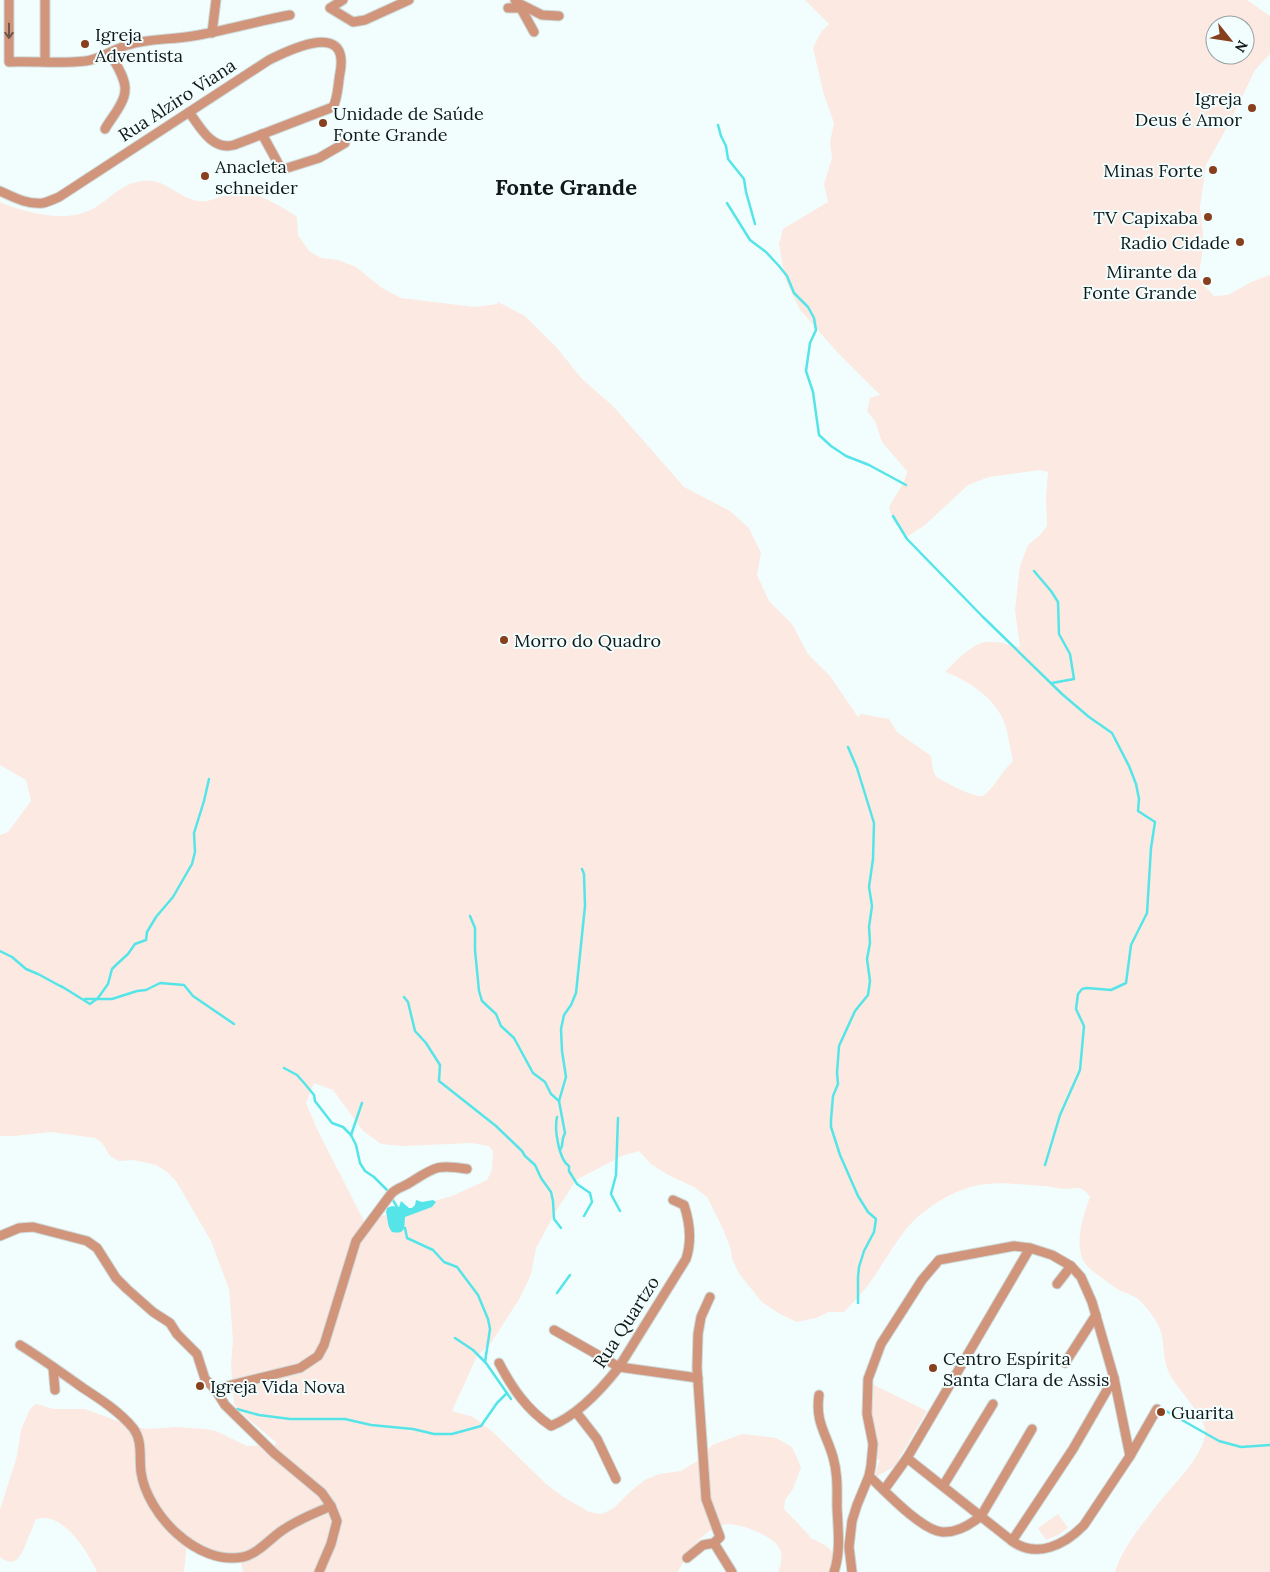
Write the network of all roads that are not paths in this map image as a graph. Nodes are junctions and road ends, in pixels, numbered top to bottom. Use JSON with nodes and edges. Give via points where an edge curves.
{"nodes":[{"id":1,"x":9,"y":0,"type":"edge"},
{"id":2,"x":45,"y":0,"type":"edge"},
{"id":3,"x":216,"y":0,"type":"edge"},
{"id":4,"x":343,"y":0,"type":"edge"},
{"id":5,"x":409,"y":0,"type":"edge"},
{"id":6,"x":518,"y":4,"type":"edge"},
{"id":7,"x":508,"y":8,"type":"dead end"},
{"id":8,"x":290,"y":15,"type":"dead end"},
{"id":9,"x":559,"y":16,"type":"dead end"},
{"id":10,"x":534,"y":32,"type":"dead end"},
{"id":11,"x":212,"y":33,"type":"junction"},
{"id":12,"x":110,"y":53,"type":"junction"},
{"id":13,"x":45,"y":61,"type":"junction"},
{"id":14,"x":189,"y":112,"type":"junction"},
{"id":15,"x":105,"y":129,"type":"dead end"},
{"id":16,"x":262,"y":134,"type":"junction"},
{"id":17,"x":345,"y":143,"type":"dead end"},
{"id":18,"x":0,"y":191,"type":"edge"},
{"id":19,"x":467,"y":1169,"type":"dead end"},
{"id":20,"x":673,"y":1200,"type":"dead end"},
{"id":21,"x":0,"y":1236,"type":"edge"},
{"id":22,"x":1030,"y":1248,"type":"junction"},
{"id":23,"x":1071,"y":1266,"type":"junction"},
{"id":24,"x":1057,"y":1284,"type":"dead end"},
{"id":25,"x":710,"y":1297,"type":"dead end"},
{"id":26,"x":1096,"y":1315,"type":"junction"},
{"id":27,"x":554,"y":1330,"type":"dead end"},
{"id":28,"x":20,"y":1345,"type":"dead end"},
{"id":29,"x":499,"y":1363,"type":"dead end"},
{"id":30,"x":1065,"y":1363,"type":"dead end"},
{"id":31,"x":54,"y":1367,"type":"junction"},
{"id":32,"x":619,"y":1367,"type":"junction"},
{"id":33,"x":698,"y":1378,"type":"junction"},
{"id":34,"x":1114,"y":1378,"type":"junction"},
{"id":35,"x":216,"y":1389,"type":"junction"},
{"id":36,"x":55,"y":1390,"type":"dead end"},
{"id":37,"x":819,"y":1395,"type":"dead end"},
{"id":38,"x":993,"y":1404,"type":"dead end"},
{"id":39,"x":1157,"y":1409,"type":"dead end"},
{"id":40,"x":576,"y":1412,"type":"junction"},
{"id":41,"x":1032,"y":1429,"type":"dead end"},
{"id":42,"x":1130,"y":1456,"type":"junction"},
{"id":43,"x":907,"y":1458,"type":"junction"},
{"id":44,"x":870,"y":1476,"type":"junction"},
{"id":45,"x":616,"y":1479,"type":"dead end"},
{"id":46,"x":942,"y":1486,"type":"junction"},
{"id":47,"x":884,"y":1490,"type":"junction"},
{"id":48,"x":331,"y":1506,"type":"junction"},
{"id":49,"x":981,"y":1516,"type":"junction"},
{"id":50,"x":714,"y":1544,"type":"junction"},
{"id":51,"x":1016,"y":1544,"type":"junction"},
{"id":52,"x":687,"y":1558,"type":"dead end"},
{"id":53,"x":319,"y":1572,"type":"edge"},
{"id":54,"x":732,"y":1572,"type":"edge"},
{"id":55,"x":834,"y":1572,"type":"edge"},
{"id":56,"x":852,"y":1572,"type":"edge"}],
"edges":[{"from":1,"to":13,"type":"street","one_way":true,"via":[[9,62]]},
{"from":2,"to":13,"type":"street"},
{"from":3,"to":11,"type":"street"},
{"from":4,"to":5,"type":"street","via":[[330,8],[351,21],[365,20]]},
{"from":6,"to":7,"type":"street"},
{"from":6,"to":9,"type":"street","via":[[542,15]]},
{"from":6,"to":10,"type":"street"},
{"from":8,"to":11,"type":"street"},
{"from":11,"to":12,"type":"street","via":[[152,40]]},
{"from":12,"to":13,"type":"street","via":[[87,61]]},
{"from":12,"to":15,"type":"street","via":[[125,90]]},
{"from":14,"to":16,"type":"street","via":[[219,146],[227,147]]},
{"from":14,"to":16,"type":"street","name":"Rua Alziro Viana","via":[[285,52],[322,41],[331,42],[341,56],[342,65],[333,107]]},
{"from":14,"to":18,"type":"street","name":"Rua Alziro Viana","via":[[59,197],[44,203],[30,202]]},
{"from":16,"to":17,"type":"street","via":[[284,169],[319,158]]},
{"from":19,"to":35,"type":"street","via":[[433,1167],[394,1190],[356,1241],[318,1356],[300,1368]]},
{"from":20,"to":32,"type":"street","name":"Rua Quartzo","via":[[684,1205],[690,1249]]},
{"from":21,"to":35,"type":"street","via":[[19,1228],[33,1227],[87,1241],[97,1248],[116,1278],[170,1324],[197,1354],[205,1379]]},
{"from":22,"to":23,"type":"street"},
{"from":22,"to":43,"type":"street"},
{"from":22,"to":44,"type":"street","via":[[1014,1246],[939,1260],[922,1280],[881,1344],[868,1379],[867,1414],[873,1444]]},
{"from":23,"to":24,"type":"street"},
{"from":23,"to":26,"type":"street","via":[[1081,1277]]},
{"from":25,"to":33,"type":"street","via":[[698,1334]]},
{"from":26,"to":30,"type":"street"},
{"from":26,"to":34,"type":"street"},
{"from":27,"to":32,"type":"street"},
{"from":28,"to":31,"type":"street"},
{"from":29,"to":40,"type":"street","name":"Rua Quartzo","via":[[523,1402],[551,1426]]},
{"from":31,"to":36,"type":"street"},
{"from":31,"to":48,"type":"street","via":[[105,1403],[132,1427],[139,1437],[145,1490],[155,1508],[178,1534],[208,1554],[244,1557],[302,1518]]},
{"from":32,"to":33,"type":"street"},
{"from":32,"to":40,"type":"street","name":"Rua Quartzo"},
{"from":33,"to":50,"type":"street","via":[[706,1499],[720,1537]]},
{"from":34,"to":42,"type":"street"},
{"from":34,"to":51,"type":"street"},
{"from":35,"to":48,"type":"street","via":[[226,1405],[274,1453],[322,1492]]},
{"from":37,"to":55,"type":"street","via":[[819,1421],[834,1459],[837,1478],[839,1528]]},
{"from":38,"to":46,"type":"street"},
{"from":39,"to":42,"type":"street"},
{"from":40,"to":45,"type":"street","via":[[597,1439]]},
{"from":41,"to":49,"type":"street"},
{"from":42,"to":51,"type":"street","via":[[1091,1517],[1076,1534],[1042,1549],[1027,1550]]},
{"from":43,"to":46,"type":"street"},
{"from":43,"to":47,"type":"street"},
{"from":44,"to":47,"type":"street"},
{"from":44,"to":56,"type":"street","via":[[852,1521],[849,1547]]},
{"from":46,"to":49,"type":"street"},
{"from":47,"to":49,"type":"street","via":[[935,1531],[958,1530]]},
{"from":48,"to":53,"type":"street","via":[[337,1520]]},
{"from":49,"to":51,"type":"street"},
{"from":50,"to":52,"type":"street","via":[[703,1545]]},
{"from":50,"to":54,"type":"street"}]}
